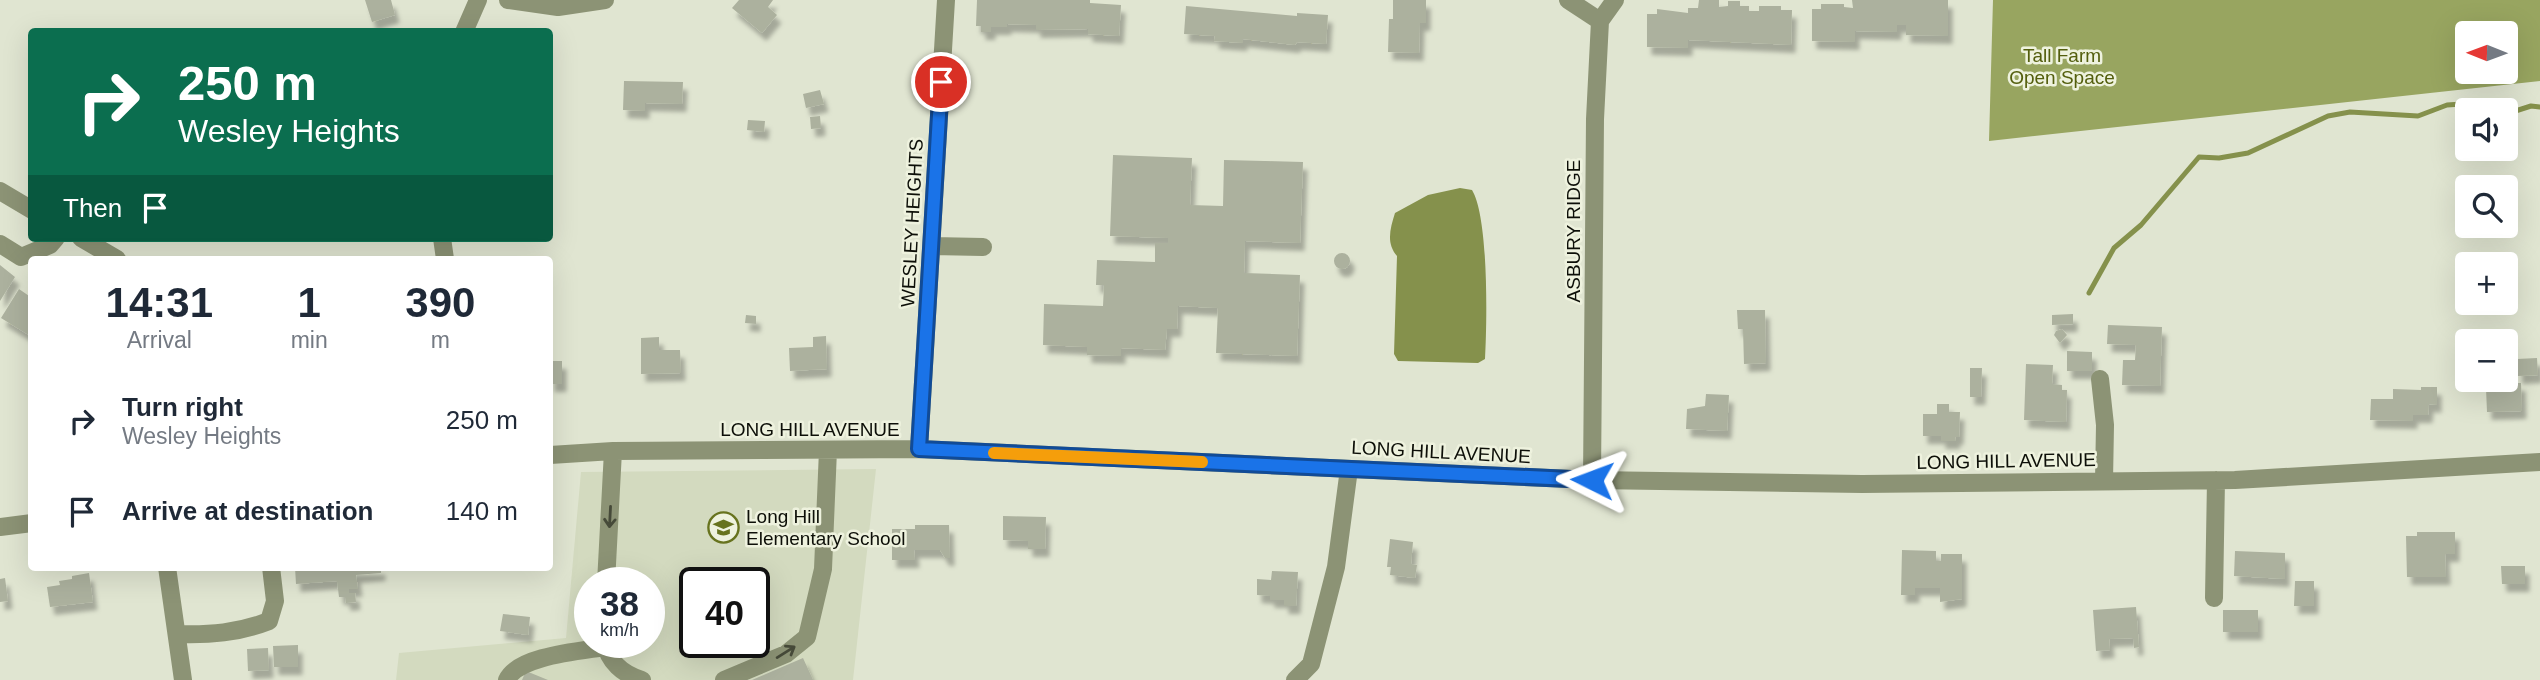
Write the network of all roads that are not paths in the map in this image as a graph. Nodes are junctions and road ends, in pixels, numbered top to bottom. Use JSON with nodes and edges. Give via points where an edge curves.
{"nodes":[{"id":1,"x":478,"y":0,"type":"edge"},
{"id":2,"x":508,"y":0,"type":"edge"},
{"id":3,"x":605,"y":0,"type":"edge"},
{"id":4,"x":946,"y":0,"type":"edge"},
{"id":5,"x":1568,"y":0,"type":"edge"},
{"id":6,"x":1615,"y":0,"type":"edge"},
{"id":7,"x":1600,"y":21,"type":"junction"},
{"id":8,"x":466,"y":28,"type":"edge"},
{"id":9,"x":0,"y":191,"type":"edge"},
{"id":10,"x":28,"y":207,"type":"edge"},
{"id":11,"x":53,"y":242,"type":"edge"},
{"id":12,"x":87,"y":242,"type":"edge"},
{"id":13,"x":0,"y":244,"type":"edge"},
{"id":14,"x":932,"y":246,"type":"junction"},
{"id":15,"x":983,"y":247,"type":"dead end"},
{"id":16,"x":112,"y":256,"type":"edge"},
{"id":17,"x":2100,"y":379,"type":"dead end"},
{"id":18,"x":919,"y":449,"type":"junction"},
{"id":19,"x":828,"y":450,"type":"junction"},
{"id":20,"x":613,"y":451,"type":"junction"},
{"id":21,"x":553,"y":455,"type":"edge"},
{"id":22,"x":2540,"y":462,"type":"edge"},
{"id":23,"x":1349,"y":469,"type":"junction"},
{"id":24,"x":1592,"y":480,"type":"junction"},
{"id":25,"x":2216,"y":480,"type":"junction"},
{"id":26,"x":2104,"y":481,"type":"junction"},
{"id":27,"x":28,"y":524,"type":"edge"},
{"id":28,"x":0,"y":527,"type":"edge"},
{"id":29,"x":607,"y":567,"type":"edge"},
{"id":30,"x":168,"y":571,"type":"edge"},
{"id":31,"x":271,"y":571,"type":"edge"},
{"id":32,"x":2214,"y":598,"type":"dead end"},
{"id":33,"x":177,"y":634,"type":"junction"},
{"id":34,"x":574,"y":651,"type":"edge"},
{"id":35,"x":611,"y":658,"type":"edge"},
{"id":36,"x":183,"y":680,"type":"edge"},
{"id":37,"x":507,"y":680,"type":"edge"},
{"id":38,"x":642,"y":680,"type":"edge"},
{"id":39,"x":724,"y":680,"type":"edge"},
{"id":40,"x":1295,"y":680,"type":"edge"}],
"edges":[{"from":1,"to":8,"type":"street"},
{"from":2,"to":3,"type":"street","via":[[558,7]]},
{"from":4,"to":14,"type":"street","name":"WESLEY HEIGHTS"},
{"from":5,"to":7,"type":"street"},
{"from":6,"to":7,"type":"street"},
{"from":7,"to":24,"type":"street","name":"ASBURY RIDGE"},
{"from":9,"to":10,"type":"street"},
{"from":11,"to":13,"type":"street","via":[[21,257]]},
{"from":12,"to":16,"type":"street"},
{"from":14,"to":15,"type":"street"},
{"from":14,"to":18,"type":"street","name":"WESLEY HEIGHTS"},
{"from":17,"to":26,"type":"street"},
{"from":18,"to":19,"type":"street","name":"LONG HILL AVENUE"},
{"from":18,"to":23,"type":"street","name":"LONG HILL AVENUE"},
{"from":19,"to":20,"type":"street","name":"LONG HILL AVENUE"},
{"from":39,"to":19,"type":"street","one_way":true,"via":[[786,654],[807,637],[822,569]]},
{"from":20,"to":21,"type":"street","name":"LONG HILL AVENUE"},
{"from":20,"to":29,"type":"street","one_way":true},
{"from":22,"to":25,"type":"street","name":"LONG HILL AVENUE"},
{"from":23,"to":24,"type":"street","name":"LONG HILL AVENUE"},
{"from":23,"to":40,"type":"street","via":[[1336,567],[1311,664]]},
{"from":24,"to":26,"type":"street","name":"LONG HILL AVENUE"},
{"from":25,"to":26,"type":"street","name":"LONG HILL AVENUE"},
{"from":25,"to":32,"type":"street"},
{"from":27,"to":28,"type":"street"},
{"from":30,"to":33,"type":"street"},
{"from":31,"to":33,"type":"street","via":[[275,601],[269,621],[212,635]]},
{"from":33,"to":36,"type":"street"},
{"from":34,"to":37,"type":"street","via":[[527,662]]},
{"from":35,"to":38,"type":"street","via":[[628,676]]}]}
